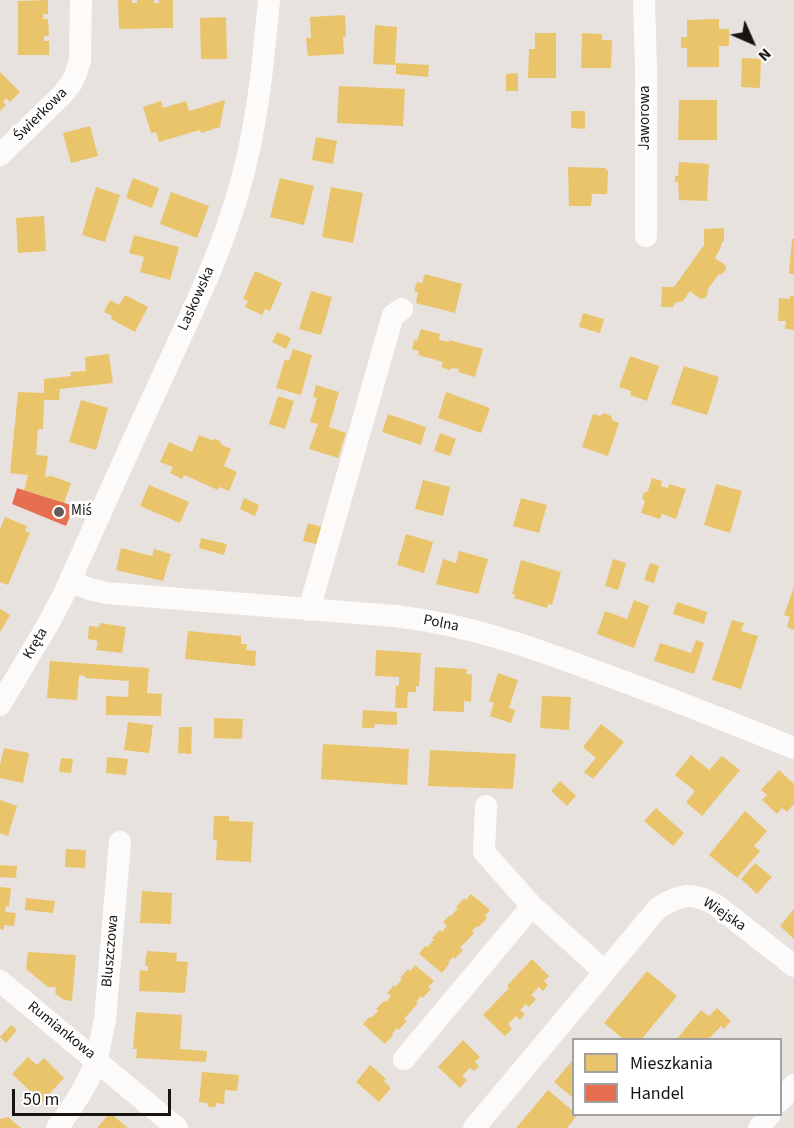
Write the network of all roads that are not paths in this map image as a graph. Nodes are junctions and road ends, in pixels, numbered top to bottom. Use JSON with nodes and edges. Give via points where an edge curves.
{"nodes":[{"id":1,"x":81,"y":0,"type":"edge"},
{"id":2,"x":269,"y":0,"type":"edge"},
{"id":3,"x":644,"y":0,"type":"edge"},
{"id":4,"x":0,"y":155,"type":"edge"},
{"id":5,"x":646,"y":236,"type":"dead end"},
{"id":6,"x":402,"y":309,"type":"dead end"},
{"id":7,"x":70,"y":581,"type":"junction"},
{"id":8,"x":309,"y":610,"type":"junction"},
{"id":9,"x":0,"y":705,"type":"edge"},
{"id":10,"x":794,"y":748,"type":"edge"},
{"id":11,"x":486,"y":806,"type":"dead end"},
{"id":12,"x":120,"y":842,"type":"dead end"},
{"id":13,"x":532,"y":906,"type":"junction"},
{"id":14,"x":794,"y":966,"type":"edge"},
{"id":15,"x":605,"y":972,"type":"junction"},
{"id":16,"x":0,"y":981,"type":"edge"},
{"id":17,"x":404,"y":1059,"type":"dead end"},
{"id":18,"x":96,"y":1060,"type":"junction"},
{"id":19,"x":794,"y":1085,"type":"edge"},
{"id":20,"x":782,"y":1099,"type":"edge"},
{"id":21,"x":768,"y":1116,"type":"edge"},
{"id":22,"x":57,"y":1128,"type":"edge"},
{"id":23,"x":177,"y":1128,"type":"edge"},
{"id":24,"x":474,"y":1128,"type":"edge"},
{"id":25,"x":759,"y":1128,"type":"edge"}],
"edges":[{"from":1,"to":4,"type":"street","name":"Świerkowa","via":[[80,61],[71,84]]},
{"from":2,"to":7,"type":"street","name":"Laskowska","via":[[255,123],[232,214]]},
{"from":3,"to":5,"type":"street","name":"Jaworowa"},
{"from":6,"to":8,"type":"street","via":[[393,315]]},
{"from":7,"to":8,"type":"street","name":"Polna","via":[[117,594]]},
{"from":7,"to":9,"type":"street","name":"Kręta"},
{"from":8,"to":10,"type":"street","name":"Polna","via":[[415,619],[498,637]]},
{"from":11,"to":13,"type":"street","via":[[484,852]]},
{"from":12,"to":18,"type":"street","name":"Bluszczowa","via":[[105,1020]]},
{"from":13,"to":15,"type":"street"},
{"from":13,"to":17,"type":"street"},
{"from":14,"to":15,"type":"street","name":"Wiejska","via":[[716,905],[690,895],[675,897],[658,908]]},
{"from":15,"to":24,"type":"street","name":"Wiejska"},
{"from":16,"to":18,"type":"street","name":"Rumiankowa"},
{"from":18,"to":22,"type":"street","name":"Bluszczowa","via":[[78,1098]]},
{"from":18,"to":23,"type":"street","name":"Rumiankowa"},
{"from":19,"to":20,"type":"street"},
{"from":21,"to":25,"type":"street"}]}
